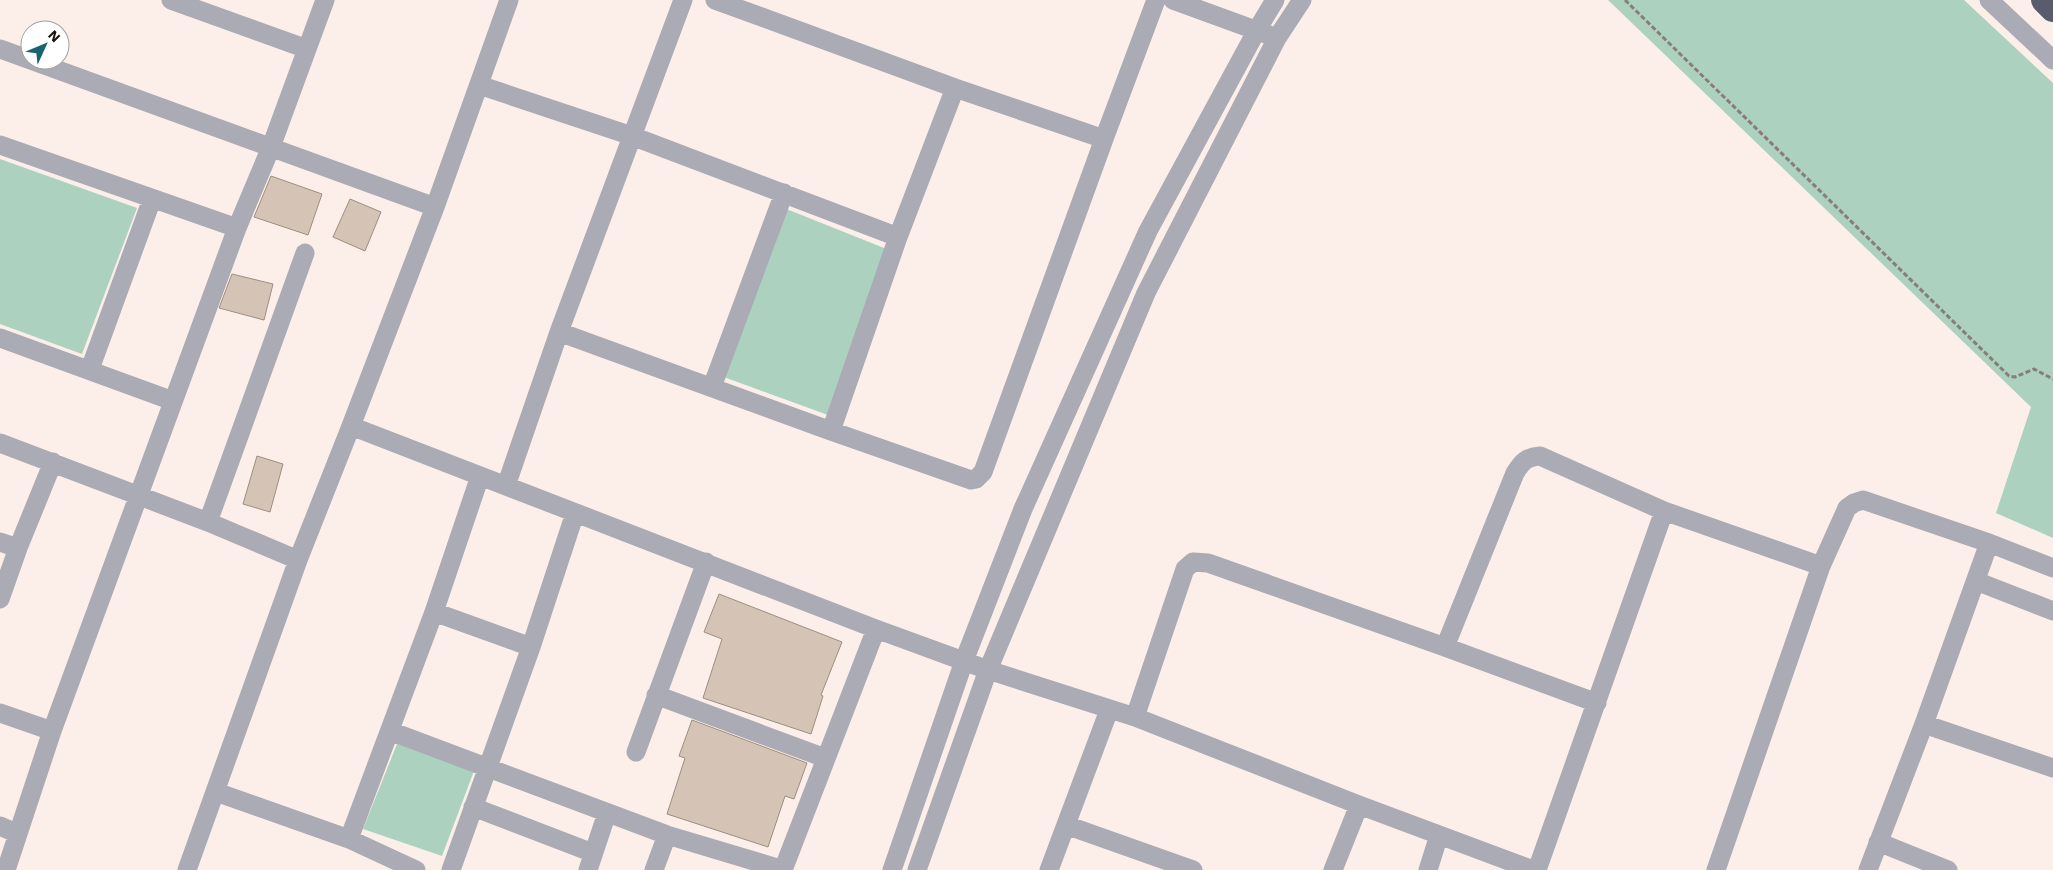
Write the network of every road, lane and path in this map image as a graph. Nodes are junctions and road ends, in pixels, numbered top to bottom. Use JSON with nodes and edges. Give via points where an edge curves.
{"nodes":[{"id":1,"x":171,"y":0,"type":"edge"},
{"id":2,"x":325,"y":0,"type":"edge"},
{"id":3,"x":509,"y":0,"type":"edge"},
{"id":4,"x":683,"y":0,"type":"edge"},
{"id":5,"x":715,"y":0,"type":"edge"},
{"id":6,"x":1156,"y":0,"type":"edge"},
{"id":7,"x":1174,"y":0,"type":"edge"},
{"id":8,"x":1276,"y":0,"type":"edge"},
{"id":9,"x":1302,"y":0,"type":"edge"},
{"id":10,"x":1625,"y":0,"type":"edge"},
{"id":11,"x":1989,"y":0,"type":"edge"},
{"id":12,"x":2044,"y":0,"type":"edge"},
{"id":13,"x":2053,"y":9,"type":"edge"},
{"id":14,"x":1257,"y":30,"type":"junction"},
{"id":15,"x":1277,"y":38,"type":"junction"},
{"id":16,"x":306,"y":48,"type":"junction"},
{"id":17,"x":0,"y":49,"type":"edge"},
{"id":18,"x":2053,"y":60,"type":"edge"},
{"id":19,"x":479,"y":85,"type":"junction"},
{"id":20,"x":955,"y":88,"type":"junction"},
{"id":21,"x":632,"y":136,"type":"junction"},
{"id":22,"x":1104,"y":139,"type":"junction"},
{"id":23,"x":0,"y":145,"type":"edge"},
{"id":24,"x":271,"y":147,"type":"junction"},
{"id":25,"x":784,"y":193,"type":"junction"},
{"id":26,"x":152,"y":199,"type":"junction"},
{"id":27,"x":435,"y":207,"type":"junction"},
{"id":28,"x":237,"y":228,"type":"junction"},
{"id":29,"x":898,"y":237,"type":"junction"},
{"id":30,"x":305,"y":254,"type":"dead end"},
{"id":31,"x":559,"y":332,"type":"junction"},
{"id":32,"x":0,"y":338,"type":"edge"},
{"id":33,"x":90,"y":370,"type":"junction"},
{"id":34,"x":2053,"y":379,"type":"edge"},
{"id":35,"x":712,"y":387,"type":"junction"},
{"id":36,"x":174,"y":401,"type":"junction"},
{"id":37,"x":351,"y":426,"type":"junction"},
{"id":38,"x":831,"y":432,"type":"junction"},
{"id":39,"x":0,"y":442,"type":"edge"},
{"id":40,"x":53,"y":462,"type":"junction"},
{"id":41,"x":480,"y":476,"type":"junction"},
{"id":42,"x":506,"y":486,"type":"junction"},
{"id":43,"x":140,"y":495,"type":"junction"},
{"id":44,"x":1664,"y":511,"type":"junction"},
{"id":45,"x":575,"y":513,"type":"junction"},
{"id":46,"x":208,"y":522,"type":"junction"},
{"id":47,"x":0,"y":542,"type":"edge"},
{"id":48,"x":1990,"y":543,"type":"junction"},
{"id":49,"x":18,"y":548,"type":"junction"},
{"id":50,"x":298,"y":560,"type":"junction"},
{"id":51,"x":706,"y":562,"type":"junction"},
{"id":52,"x":1821,"y":566,"type":"junction"},
{"id":53,"x":2053,"y":568,"type":"edge"},
{"id":54,"x":1976,"y":581,"type":"junction"},
{"id":55,"x":0,"y":599,"type":"edge"},
{"id":56,"x":2053,"y":610,"type":"edge"},
{"id":57,"x":434,"y":612,"type":"junction"},
{"id":58,"x":876,"y":629,"type":"junction"},
{"id":59,"x":531,"y":647,"type":"junction"},
{"id":60,"x":1445,"y":648,"type":"junction"},
{"id":61,"x":964,"y":661,"type":"junction"},
{"id":62,"x":988,"y":670,"type":"junction"},
{"id":63,"x":656,"y":695,"type":"junction"},
{"id":64,"x":1597,"y":703,"type":"junction"},
{"id":65,"x":1109,"y":710,"type":"junction"},
{"id":66,"x":0,"y":713,"type":"edge"},
{"id":67,"x":1134,"y":717,"type":"junction"},
{"id":68,"x":1924,"y":724,"type":"junction"},
{"id":69,"x":52,"y":731,"type":"junction"},
{"id":70,"x":390,"y":731,"type":"junction"},
{"id":71,"x":636,"y":752,"type":"dead end"},
{"id":72,"x":825,"y":758,"type":"junction"},
{"id":73,"x":486,"y":767,"type":"junction"},
{"id":74,"x":2053,"y":768,"type":"edge"},
{"id":75,"x":216,"y":792,"type":"junction"},
{"id":76,"x":1359,"y":805,"type":"junction"},
{"id":77,"x":473,"y":807,"type":"junction"},
{"id":78,"x":607,"y":813,"type":"junction"},
{"id":79,"x":1066,"y":825,"type":"junction"},
{"id":80,"x":0,"y":826,"type":"edge"},
{"id":81,"x":18,"y":834,"type":"junction"},
{"id":82,"x":667,"y":835,"type":"junction"},
{"id":83,"x":1439,"y":835,"type":"junction"},
{"id":84,"x":349,"y":839,"type":"junction"},
{"id":85,"x":1878,"y":842,"type":"junction"},
{"id":86,"x":591,"y":861,"type":"edge"},
{"id":87,"x":6,"y":870,"type":"edge"},
{"id":88,"x":187,"y":870,"type":"edge"},
{"id":89,"x":416,"y":870,"type":"edge"},
{"id":90,"x":451,"y":870,"type":"edge"},
{"id":91,"x":654,"y":870,"type":"edge"},
{"id":92,"x":784,"y":870,"type":"edge"},
{"id":93,"x":892,"y":870,"type":"edge"},
{"id":94,"x":917,"y":870,"type":"edge"},
{"id":95,"x":1049,"y":870,"type":"edge"},
{"id":96,"x":1193,"y":870,"type":"edge"},
{"id":97,"x":1333,"y":870,"type":"edge"},
{"id":98,"x":1428,"y":870,"type":"edge"},
{"id":99,"x":1535,"y":870,"type":"edge"},
{"id":100,"x":1716,"y":870,"type":"edge"},
{"id":101,"x":1868,"y":870,"type":"edge"},
{"id":102,"x":1948,"y":870,"type":"edge"}],
"edges":[{"from":1,"to":16,"type":"street"},
{"from":2,"to":16,"type":"street"},
{"from":3,"to":19,"type":"street"},
{"from":4,"to":21,"type":"street"},
{"from":5,"to":20,"type":"street"},
{"from":6,"to":22,"type":"street"},
{"from":7,"to":14,"type":"street"},
{"from":8,"to":14,"type":"street"},
{"from":9,"to":15,"type":"street"},
{"from":10,"to":34,"type":"path","via":[[2009,376],[2015,377],[2034,369]]},
{"from":11,"to":18,"type":"street"},
{"from":12,"to":13,"type":"highway"},
{"from":14,"to":15,"type":"street"},
{"from":14,"to":61,"type":"street","via":[[1148,231],[1023,509]]},
{"from":15,"to":62,"type":"street","via":[[1146,293]]},
{"from":16,"to":24,"type":"street"},
{"from":17,"to":24,"type":"street"},
{"from":19,"to":21,"type":"street"},
{"from":19,"to":27,"type":"street"},
{"from":20,"to":22,"type":"street"},
{"from":20,"to":29,"type":"street"},
{"from":21,"to":25,"type":"street"},
{"from":21,"to":31,"type":"street"},
{"from":22,"to":38,"type":"street","via":[[980,477],[971,480]]},
{"from":23,"to":26,"type":"street"},
{"from":24,"to":27,"type":"street"},
{"from":24,"to":28,"type":"street"},
{"from":25,"to":29,"type":"street"},
{"from":25,"to":35,"type":"street"},
{"from":26,"to":28,"type":"street"},
{"from":26,"to":33,"type":"street"},
{"from":27,"to":37,"type":"street"},
{"from":28,"to":36,"type":"street"},
{"from":29,"to":38,"type":"street"},
{"from":30,"to":46,"type":"street"},
{"from":31,"to":35,"type":"street"},
{"from":31,"to":42,"type":"street"},
{"from":32,"to":33,"type":"street"},
{"from":33,"to":36,"type":"street"},
{"from":35,"to":38,"type":"street"},
{"from":36,"to":43,"type":"street"},
{"from":37,"to":41,"type":"street"},
{"from":37,"to":50,"type":"street"},
{"from":39,"to":40,"type":"street"},
{"from":40,"to":43,"type":"street"},
{"from":40,"to":49,"type":"street"},
{"from":41,"to":42,"type":"street"},
{"from":41,"to":57,"type":"street"},
{"from":42,"to":45,"type":"street"},
{"from":43,"to":46,"type":"street"},
{"from":43,"to":69,"type":"street"},
{"from":44,"to":52,"type":"street"},
{"from":44,"to":60,"type":"street","via":[[1540,456],[1528,457],[1515,473]]},
{"from":44,"to":64,"type":"street"},
{"from":45,"to":51,"type":"street"},
{"from":45,"to":59,"type":"street"},
{"from":46,"to":50,"type":"street"},
{"from":47,"to":49,"type":"street"},
{"from":48,"to":52,"type":"street","via":[[1863,500],[1847,508]]},
{"from":48,"to":53,"type":"street"},
{"from":48,"to":54,"type":"street"},
{"from":49,"to":55,"type":"street"},
{"from":50,"to":75,"type":"street"},
{"from":51,"to":58,"type":"street"},
{"from":51,"to":63,"type":"street"},
{"from":52,"to":100,"type":"street"},
{"from":54,"to":56,"type":"street"},
{"from":54,"to":68,"type":"street"},
{"from":57,"to":59,"type":"street"},
{"from":57,"to":70,"type":"street"},
{"from":58,"to":61,"type":"street"},
{"from":58,"to":72,"type":"street"},
{"from":59,"to":73,"type":"street"},
{"from":60,"to":64,"type":"street"},
{"from":60,"to":67,"type":"street","via":[[1208,563],[1193,562],[1185,569]]},
{"from":61,"to":62,"type":"street"},
{"from":61,"to":93,"type":"street"},
{"from":62,"to":65,"type":"street"},
{"from":62,"to":94,"type":"street"},
{"from":63,"to":71,"type":"street"},
{"from":63,"to":72,"type":"street"},
{"from":64,"to":99,"type":"street"},
{"from":65,"to":67,"type":"street"},
{"from":65,"to":79,"type":"street"},
{"from":66,"to":69,"type":"street"},
{"from":67,"to":76,"type":"street"},
{"from":68,"to":74,"type":"street"},
{"from":68,"to":85,"type":"street"},
{"from":69,"to":81,"type":"street"},
{"from":70,"to":73,"type":"street"},
{"from":70,"to":84,"type":"street"},
{"from":72,"to":92,"type":"street"},
{"from":73,"to":77,"type":"street"},
{"from":73,"to":78,"type":"street"},
{"from":75,"to":84,"type":"street"},
{"from":75,"to":88,"type":"street"},
{"from":76,"to":83,"type":"street"},
{"from":76,"to":97,"type":"street"},
{"from":77,"to":86,"type":"street"},
{"from":77,"to":90,"type":"street"},
{"from":78,"to":82,"type":"street"},
{"from":78,"to":86,"type":"street"},
{"from":79,"to":95,"type":"street"},
{"from":79,"to":96,"type":"street"},
{"from":80,"to":81,"type":"street"},
{"from":81,"to":87,"type":"street"},
{"from":82,"to":91,"type":"street"},
{"from":82,"to":92,"type":"street"},
{"from":83,"to":98,"type":"street"},
{"from":83,"to":99,"type":"street"},
{"from":84,"to":89,"type":"street"},
{"from":85,"to":101,"type":"street"},
{"from":85,"to":102,"type":"street"}]}
